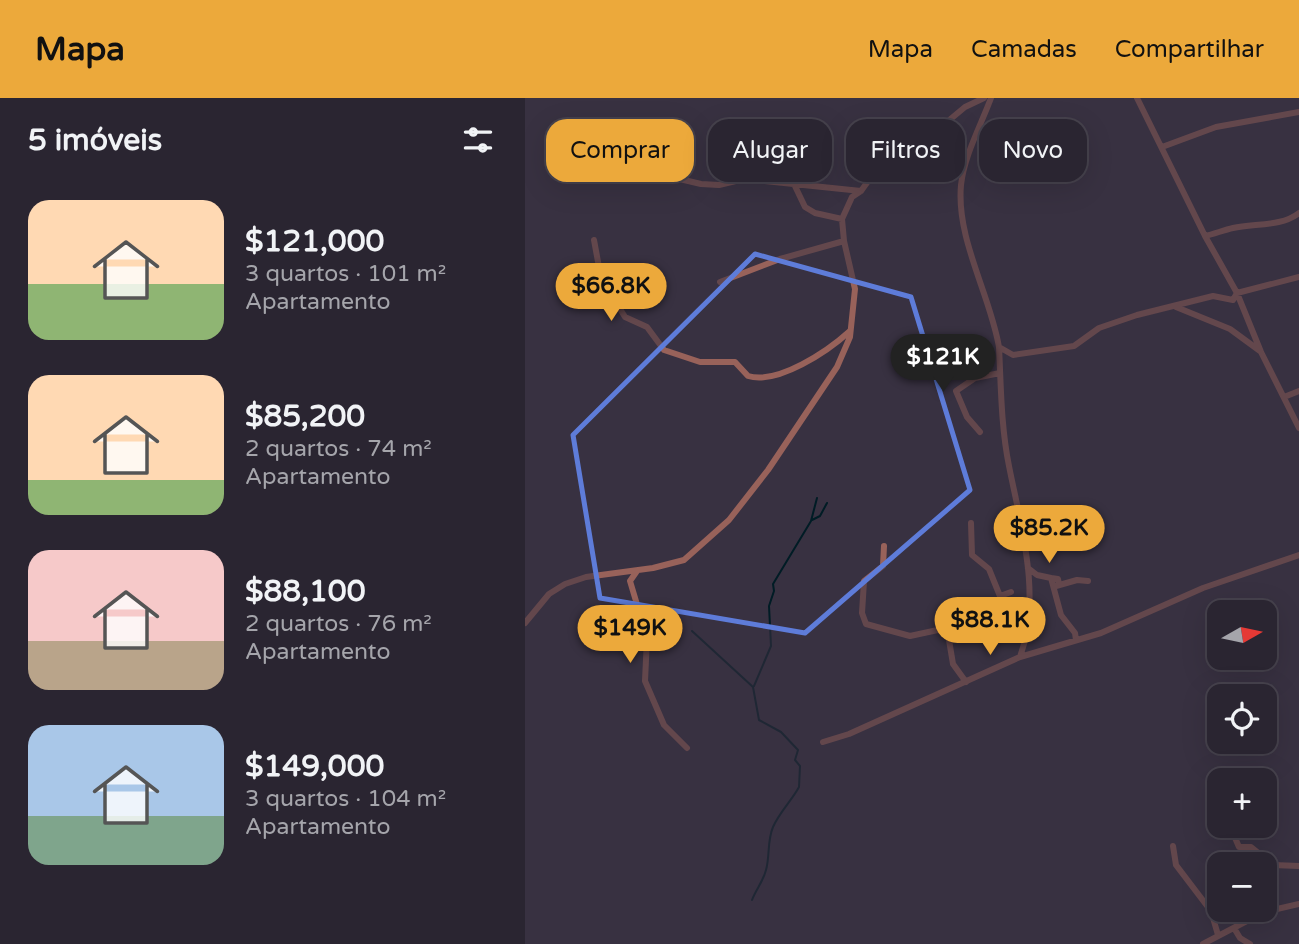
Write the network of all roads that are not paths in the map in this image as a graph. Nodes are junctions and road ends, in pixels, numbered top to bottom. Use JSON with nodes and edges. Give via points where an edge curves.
{"nodes":[{"id":1,"x":985,"y":98,"type":"edge"},
{"id":2,"x":991,"y":98,"type":"edge"},
{"id":3,"x":1137,"y":98,"type":"edge"},
{"id":4,"x":1299,"y":111,"type":"edge"},
{"id":5,"x":1162,"y":148,"type":"junction"},
{"id":6,"x":692,"y":182,"type":"edge"},
{"id":7,"x":795,"y":184,"type":"junction"},
{"id":8,"x":860,"y":191,"type":"junction"},
{"id":9,"x":1299,"y":214,"type":"edge"},
{"id":10,"x":842,"y":219,"type":"junction"},
{"id":11,"x":1205,"y":236,"type":"junction"},
{"id":12,"x":594,"y":240,"type":"dead end"},
{"id":13,"x":844,"y":242,"type":"junction"},
{"id":14,"x":1299,"y":277,"type":"edge"},
{"id":15,"x":720,"y":282,"type":"dead end"},
{"id":16,"x":1237,"y":293,"type":"junction"},
{"id":17,"x":1176,"y":307,"type":"junction"},
{"id":18,"x":852,"y":330,"type":"junction"},
{"id":19,"x":999,"y":347,"type":"junction"},
{"id":20,"x":1261,"y":352,"type":"junction"},
{"id":21,"x":1000,"y":373,"type":"junction"},
{"id":22,"x":1299,"y":391,"type":"edge"},
{"id":23,"x":1284,"y":397,"type":"junction"},
{"id":24,"x":1299,"y":428,"type":"edge"},
{"id":25,"x":979,"y":432,"type":"dead end"},
{"id":26,"x":971,"y":523,"type":"dead end"},
{"id":27,"x":884,"y":546,"type":"dead end"},
{"id":28,"x":1299,"y":555,"type":"edge"},
{"id":29,"x":1026,"y":565,"type":"junction"},
{"id":30,"x":636,"y":571,"type":"junction"},
{"id":31,"x":1088,"y":581,"type":"dead end"},
{"id":32,"x":1057,"y":586,"type":"junction"},
{"id":33,"x":1011,"y":592,"type":"dead end"},
{"id":34,"x":1000,"y":596,"type":"junction"},
{"id":35,"x":525,"y":623,"type":"edge"},
{"id":36,"x":1026,"y":635,"type":"junction"},
{"id":37,"x":1077,"y":637,"type":"junction"},
{"id":38,"x":1017,"y":638,"type":"junction"},
{"id":39,"x":1024,"y":646,"type":"junction"},
{"id":40,"x":1020,"y":657,"type":"junction"},
{"id":41,"x":966,"y":682,"type":"junction"},
{"id":42,"x":823,"y":742,"type":"dead end"},
{"id":43,"x":687,"y":748,"type":"dead end"},
{"id":44,"x":1235,"y":838,"type":"edge"},
{"id":45,"x":1173,"y":846,"type":"dead end"},
{"id":46,"x":1299,"y":866,"type":"edge"},
{"id":47,"x":1299,"y":904,"type":"edge"},
{"id":48,"x":1234,"y":928,"type":"junction"},
{"id":49,"x":1218,"y":935,"type":"junction"},
{"id":50,"x":1203,"y":944,"type":"edge"},
{"id":51,"x":1250,"y":944,"type":"edge"}],
"edges":[{"from":1,"to":8,"type":"street","via":[[947,122],[906,139],[887,155]]},
{"from":2,"to":19,"type":"street","via":[[962,176],[961,194],[962,214]]},
{"from":3,"to":5,"type":"street"},
{"from":4,"to":5,"type":"street","via":[[1241,120]]},
{"from":5,"to":11,"type":"street"},
{"from":6,"to":7,"type":"street","via":[[719,185],[744,179]]},
{"from":7,"to":8,"type":"street"},
{"from":7,"to":10,"type":"street","via":[[809,210]]},
{"from":8,"to":10,"type":"street"},
{"from":9,"to":11,"type":"street"},
{"from":10,"to":13,"type":"street"},
{"from":11,"to":16,"type":"street"},
{"from":12,"to":18,"type":"street","via":[[601,278],[620,313],[647,327],[664,350],[695,361],[735,362],[748,376],[771,377],[831,347]]},
{"from":13,"to":15,"type":"street"},
{"from":13,"to":18,"type":"street","via":[[855,289]]},
{"from":14,"to":16,"type":"street"},
{"from":16,"to":17,"type":"street","via":[[1233,300],[1213,296]]},
{"from":16,"to":20,"type":"street"},
{"from":17,"to":19,"type":"street","via":[[1101,327],[1074,346],[1013,355]]},
{"from":17,"to":20,"type":"street","via":[[1230,329]]},
{"from":18,"to":30,"type":"street","via":[[837,367],[729,520],[684,560]]},
{"from":19,"to":21,"type":"street"},
{"from":20,"to":23,"type":"street"},
{"from":21,"to":25,"type":"street","via":[[975,378],[957,391]]},
{"from":21,"to":29,"type":"street","via":[[1005,441],[1022,517]]},
{"from":22,"to":23,"type":"street"},
{"from":23,"to":24,"type":"street"},
{"from":26,"to":34,"type":"street","via":[[972,555],[987,566]]},
{"from":27,"to":41,"type":"street","via":[[883,566],[864,581],[866,624],[909,636],[947,628],[953,664]]},
{"from":28,"to":37,"type":"street","via":[[1203,588],[1128,623]]},
{"from":29,"to":32,"type":"street","via":[[1034,574],[1058,579]]},
{"from":29,"to":36,"type":"street","via":[[1030,585]]},
{"from":30,"to":35,"type":"street","via":[[565,584],[549,594]]},
{"from":30,"to":43,"type":"street","via":[[630,581],[647,638],[645,681],[664,725]]},
{"from":31,"to":32,"type":"street"},
{"from":32,"to":37,"type":"street","via":[[1061,615]]},
{"from":33,"to":34,"type":"street"},
{"from":34,"to":38,"type":"street"},
{"from":36,"to":38,"type":"street"},
{"from":36,"to":39,"type":"street"},
{"from":37,"to":40,"type":"street"},
{"from":38,"to":39,"type":"street"},
{"from":39,"to":40,"type":"street"},
{"from":40,"to":41,"type":"street"},
{"from":41,"to":42,"type":"street"},
{"from":44,"to":46,"type":"street","via":[[1239,848],[1251,847],[1273,865]]},
{"from":45,"to":49,"type":"street","via":[[1176,865],[1211,911]]},
{"from":47,"to":48,"type":"street","via":[[1272,909]]},
{"from":48,"to":49,"type":"street"},
{"from":48,"to":51,"type":"street"},
{"from":49,"to":50,"type":"street"}]}
